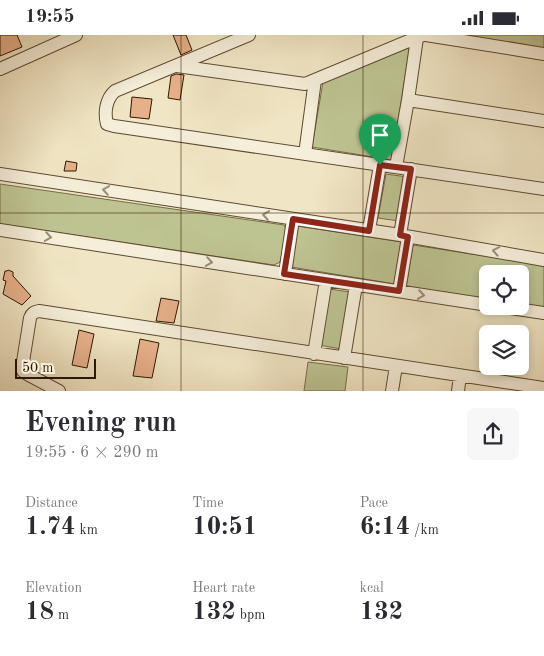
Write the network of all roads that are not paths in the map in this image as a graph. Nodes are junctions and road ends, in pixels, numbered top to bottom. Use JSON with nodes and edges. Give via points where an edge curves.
{"nodes":[{"id":1,"x":76,"y":35,"type":"edge"},
{"id":2,"x":249,"y":35,"type":"edge"},
{"id":3,"x":422,"y":36,"type":"edge"},
{"id":4,"x":544,"y":54,"type":"edge"},
{"id":5,"x":175,"y":66,"type":"junction"},
{"id":6,"x":0,"y":69,"type":"edge"},
{"id":7,"x":316,"y":80,"type":"junction"},
{"id":8,"x":408,"y":101,"type":"junction"},
{"id":9,"x":544,"y":121,"type":"edge"},
{"id":10,"x":305,"y":153,"type":"junction"},
{"id":11,"x":380,"y":165,"type":"junction"},
{"id":12,"x":396,"y":167,"type":"junction"},
{"id":13,"x":411,"y":169,"type":"junction"},
{"id":14,"x":0,"y":174,"type":"edge"},
{"id":15,"x":544,"y":189,"type":"edge"},
{"id":16,"x":293,"y":219,"type":"junction"},
{"id":17,"x":0,"y":230,"type":"edge"},
{"id":18,"x":369,"y":231,"type":"junction"},
{"id":19,"x":404,"y":236,"type":"junction"},
{"id":20,"x":544,"y":259,"type":"edge"},
{"id":21,"x":284,"y":274,"type":"junction"},
{"id":22,"x":326,"y":280,"type":"junction"},
{"id":23,"x":356,"y":285,"type":"junction"},
{"id":24,"x":399,"y":291,"type":"junction"},
{"id":25,"x":479,"y":304,"type":"edge"},
{"id":26,"x":529,"y":311,"type":"edge"},
{"id":27,"x":544,"y":313,"type":"edge"},
{"id":28,"x":314,"y":354,"type":"junction"},
{"id":29,"x":344,"y":358,"type":"junction"},
{"id":30,"x":396,"y":366,"type":"junction"},
{"id":31,"x":460,"y":376,"type":"junction"},
{"id":32,"x":525,"y":388,"type":"edge"},
{"id":33,"x":544,"y":388,"type":"edge"},
{"id":34,"x":59,"y":391,"type":"edge"},
{"id":35,"x":392,"y":391,"type":"edge"},
{"id":36,"x":458,"y":391,"type":"edge"}],
"edges":[{"from":1,"to":6,"type":"street"},
{"from":2,"to":5,"type":"street"},
{"from":3,"to":4,"type":"street"},
{"from":3,"to":7,"type":"street"},
{"from":3,"to":8,"type":"street"},
{"from":5,"to":7,"type":"street","via":[[305,84]]},
{"from":5,"to":10,"type":"street","via":[[115,91],[107,103],[108,124]]},
{"from":7,"to":10,"type":"street"},
{"from":8,"to":9,"type":"street"},
{"from":8,"to":12,"type":"street"},
{"from":10,"to":11,"type":"street"},
{"from":11,"to":12,"type":"street"},
{"from":11,"to":18,"type":"street"},
{"from":12,"to":13,"type":"street"},
{"from":13,"to":15,"type":"street"},
{"from":13,"to":19,"type":"street"},
{"from":16,"to":14,"type":"street","one_way":true},
{"from":16,"to":18,"type":"street"},
{"from":16,"to":21,"type":"street"},
{"from":17,"to":21,"type":"street","one_way":true},
{"from":18,"to":19,"type":"street"},
{"from":20,"to":19,"type":"street","one_way":true},
{"from":19,"to":24,"type":"street"},
{"from":21,"to":22,"type":"street"},
{"from":22,"to":23,"type":"street"},
{"from":22,"to":28,"type":"street"},
{"from":23,"to":24,"type":"street"},
{"from":23,"to":29,"type":"street"},
{"from":24,"to":25,"type":"street","one_way":true},
{"from":26,"to":27,"type":"street"},
{"from":28,"to":29,"type":"street"},
{"from":28,"to":34,"type":"street","via":[[34,312],[22,368]]},
{"from":29,"to":30,"type":"street"},
{"from":30,"to":31,"type":"street"},
{"from":30,"to":35,"type":"street"},
{"from":31,"to":32,"type":"street"},
{"from":31,"to":36,"type":"street"},
{"from":32,"to":33,"type":"street"}]}
